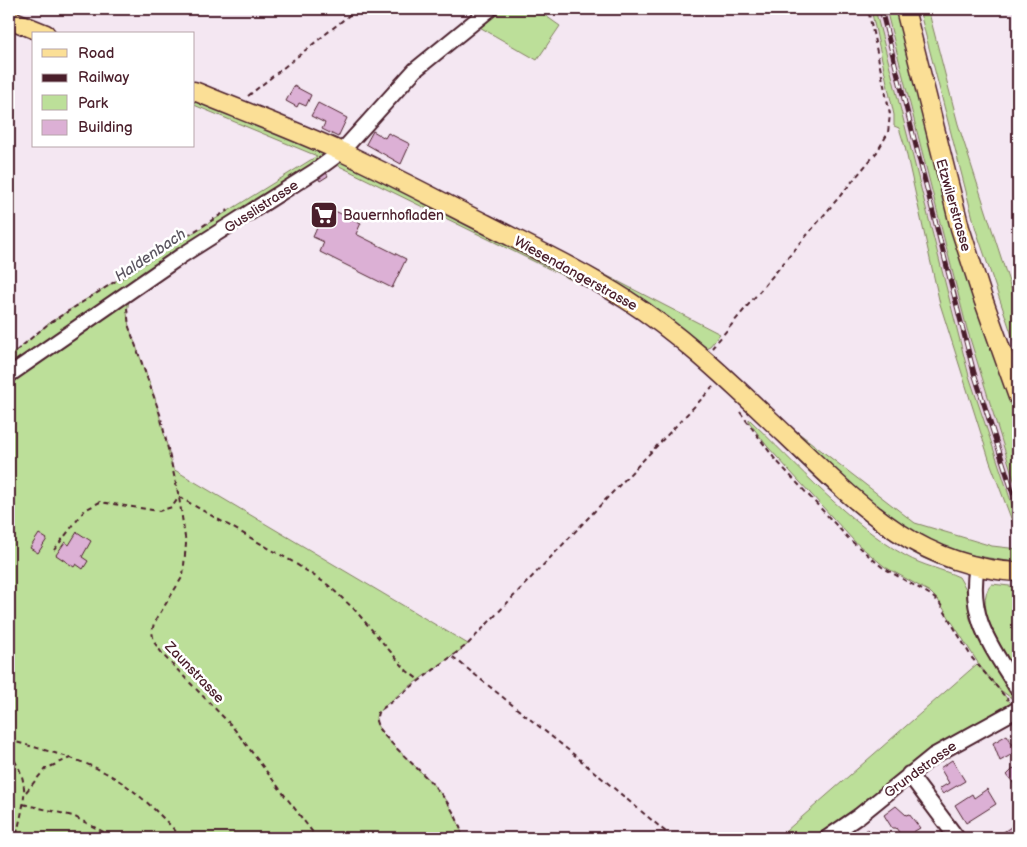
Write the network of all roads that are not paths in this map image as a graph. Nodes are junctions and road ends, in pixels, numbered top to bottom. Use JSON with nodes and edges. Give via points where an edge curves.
{"nodes":[{"id":1,"x":490,"y":9,"type":"edge"},
{"id":2,"x":905,"y":9,"type":"edge"},
{"id":3,"x":9,"y":19,"type":"edge"},
{"id":4,"x":41,"y":32,"type":"edge"},
{"id":5,"x":195,"y":91,"type":"edge"},
{"id":6,"x":341,"y":152,"type":"junction"},
{"id":7,"x":9,"y":375,"type":"edge"},
{"id":8,"x":1018,"y":397,"type":"edge"},
{"id":9,"x":978,"y":566,"type":"junction"},
{"id":10,"x":1018,"y":572,"type":"edge"},
{"id":11,"x":1018,"y":690,"type":"edge"},
{"id":12,"x":1018,"y":709,"type":"edge"},
{"id":13,"x":909,"y":774,"type":"junction"},
{"id":14,"x":827,"y":838,"type":"edge"},
{"id":15,"x":957,"y":838,"type":"edge"}],
"edges":[{"from":1,"to":6,"type":"street","name":"Gusslistrasse","via":[[415,70]]},
{"from":2,"to":8,"type":"main road","name":"Etzwilerstrasse","via":[[960,228]]},
{"from":3,"to":4,"type":"main road"},
{"from":5,"to":6,"type":"main road","name":"Wiesendangerstrasse"},
{"from":6,"to":7,"type":"street","name":"Gusslistrasse","via":[[181,256]]},
{"from":6,"to":9,"type":"main road","name":"Wiesendangerstrasse","via":[[600,283],[704,358],[874,517],[927,550]]},
{"from":9,"to":10,"type":"main road","name":"Wiesendangerstrasse"},
{"from":9,"to":11,"type":"street","via":[[974,593],[979,621]]},
{"from":12,"to":13,"type":"street","name":"Grundstrasse","via":[[959,740]]},
{"from":13,"to":14,"type":"street","name":"Grundstrasse"},
{"from":13,"to":15,"type":"street"}]}
